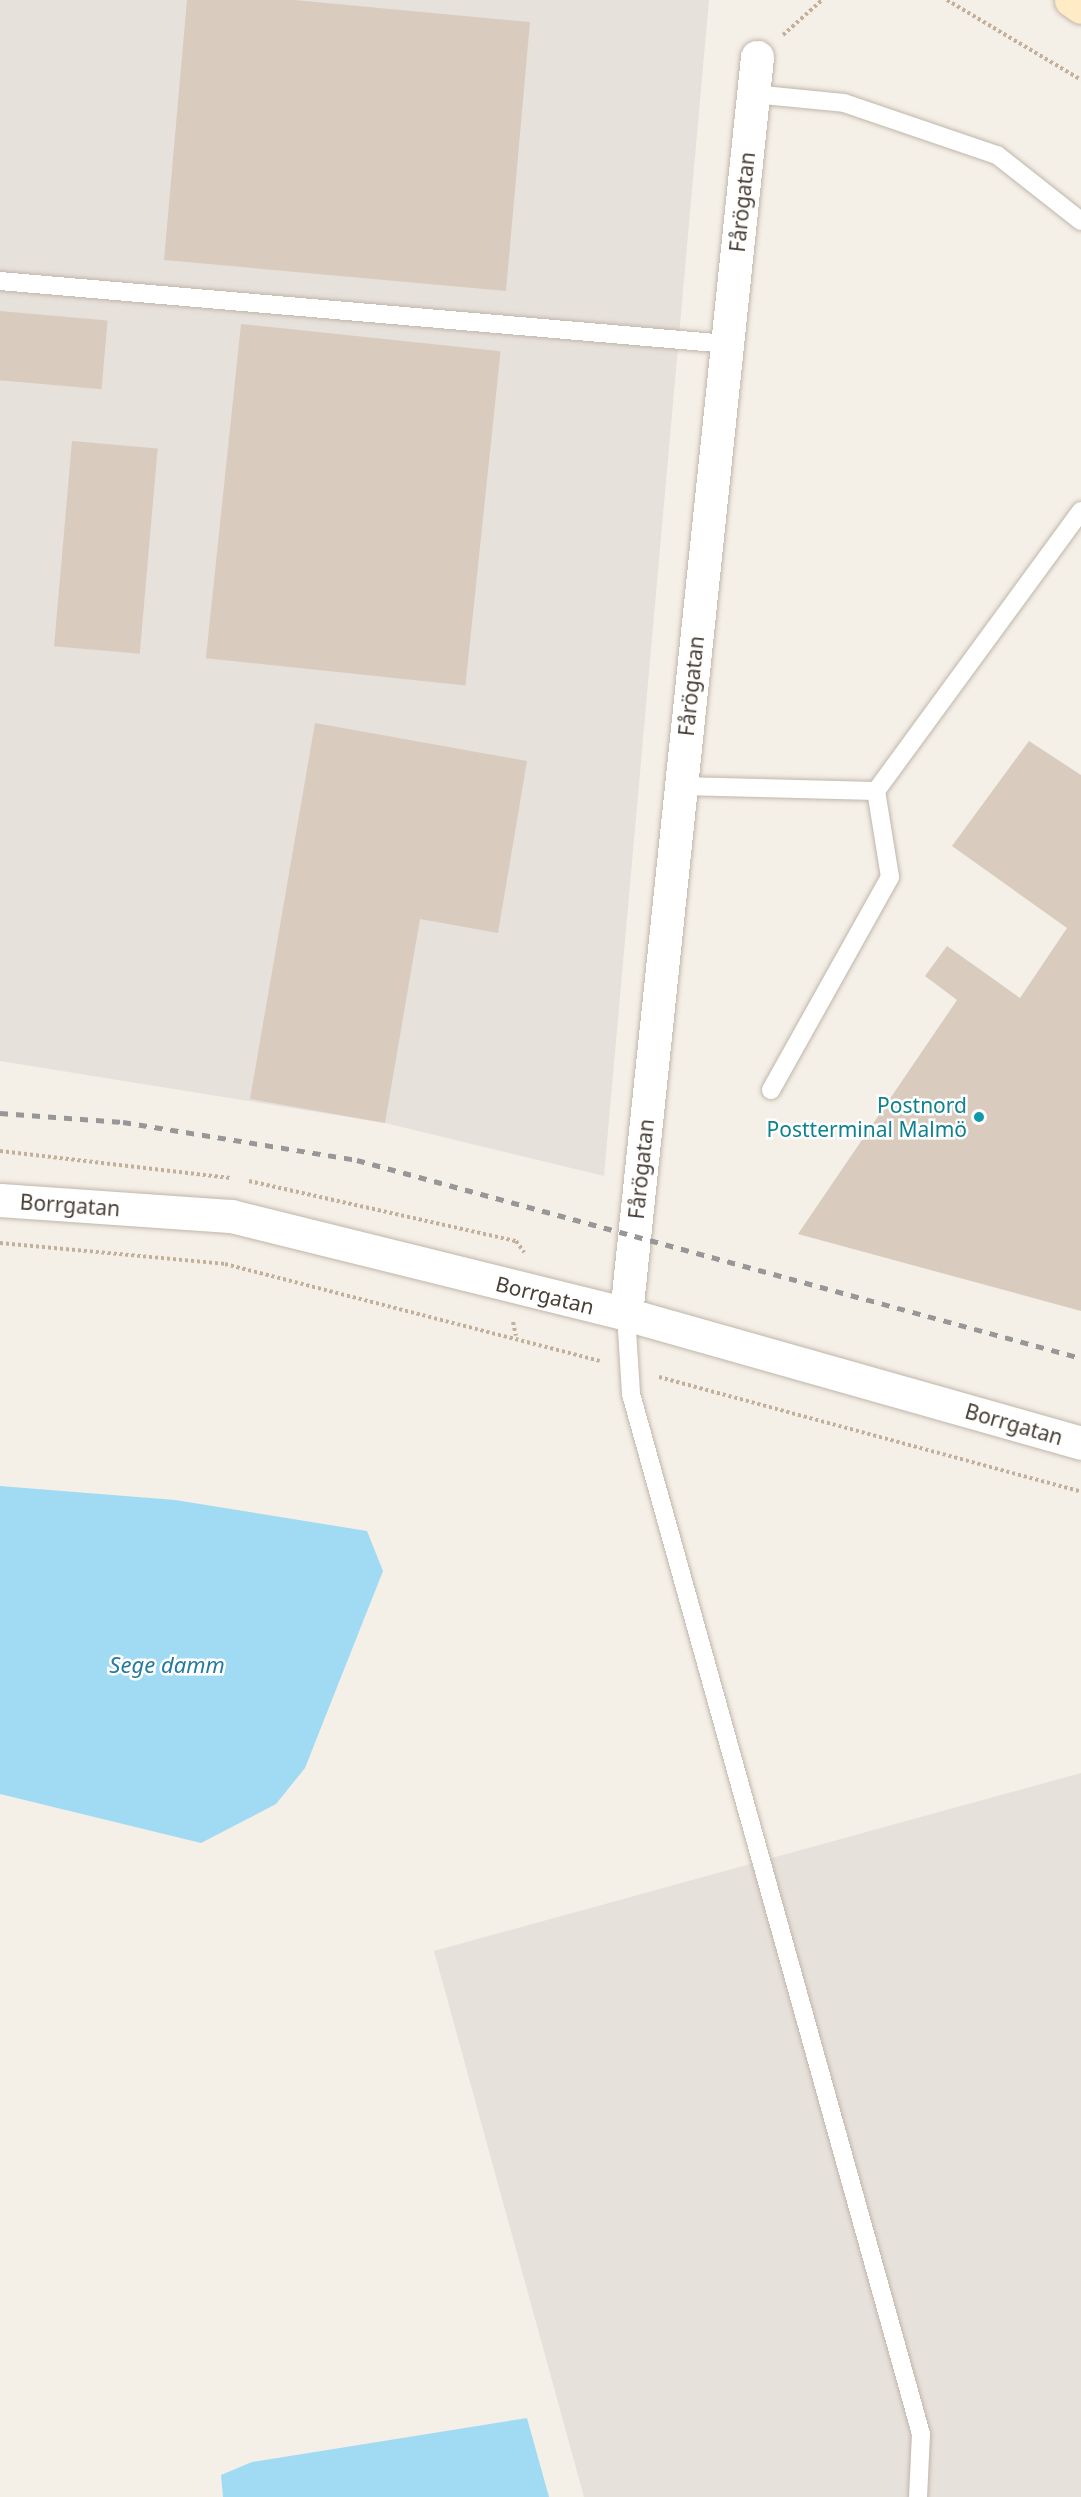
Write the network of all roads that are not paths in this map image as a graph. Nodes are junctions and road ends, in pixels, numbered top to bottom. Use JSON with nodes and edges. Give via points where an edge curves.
{"nodes":[{"id":1,"x":1071,"y":0,"type":"edge"},
{"id":2,"x":1081,"y":7,"type":"edge"},
{"id":3,"x":757,"y":57,"type":"road end"},
{"id":4,"x":753,"y":94,"type":"junction"},
{"id":5,"x":1081,"y":221,"type":"edge"},
{"id":6,"x":0,"y":281,"type":"edge"},
{"id":7,"x":727,"y":344,"type":"junction"},
{"id":8,"x":1081,"y":512,"type":"edge"},
{"id":9,"x":681,"y":786,"type":"junction"},
{"id":10,"x":876,"y":792,"type":"junction"},
{"id":11,"x":771,"y":1089,"type":"dead end"},
{"id":12,"x":0,"y":1200,"type":"edge"},
{"id":13,"x":626,"y":1314,"type":"junction"},
{"id":14,"x":1081,"y":1443,"type":"edge"},
{"id":15,"x":918,"y":2497,"type":"edge"}],
"edges":[{"from":1,"to":2,"type":"main road"},
{"from":3,"to":4,"type":"street","name":"Fårögatan"},
{"from":4,"to":5,"type":"lane","via":[[844,103],[997,155]]},
{"from":4,"to":7,"type":"street","name":"Fårögatan"},
{"from":6,"to":7,"type":"lane"},
{"from":7,"to":9,"type":"street","name":"Fårögatan"},
{"from":8,"to":10,"type":"lane"},
{"from":9,"to":10,"type":"lane"},
{"from":9,"to":13,"type":"street","name":"Fårögatan"},
{"from":10,"to":11,"type":"lane","via":[[890,877]]},
{"from":12,"to":13,"type":"street","name":"Borrgatan","via":[[231,1216]]},
{"from":13,"to":14,"type":"street","name":"Borrgatan"},
{"from":13,"to":15,"type":"lane","via":[[631,1394],[921,2434]]}]}
